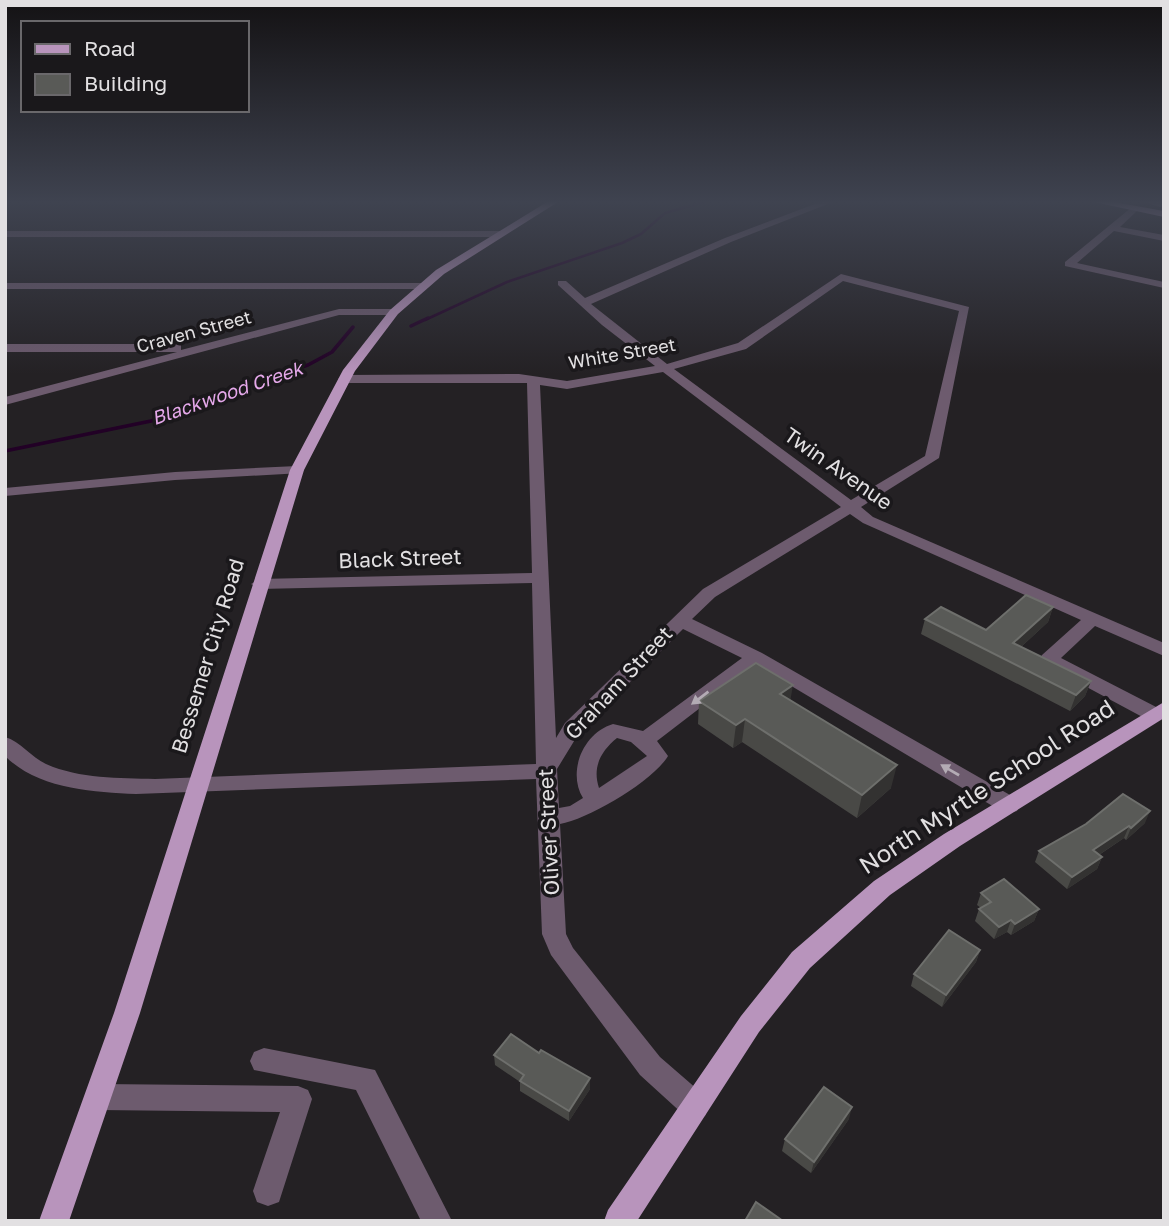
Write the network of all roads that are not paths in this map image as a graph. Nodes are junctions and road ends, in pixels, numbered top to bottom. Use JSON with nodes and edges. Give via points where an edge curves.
{"nodes":[{"id":1,"x":460,"y":259,"type":"edge"},
{"id":2,"x":684,"y":259,"type":"edge"},
{"id":3,"x":1075,"y":259,"type":"edge"},
{"id":4,"x":562,"y":283,"type":"dead end"},
{"id":5,"x":1164,"y":285,"type":"edge"},
{"id":6,"x":5,"y":286,"type":"edge"},
{"id":7,"x":424,"y":286,"type":"junction"},
{"id":8,"x":583,"y":303,"type":"junction"},
{"id":9,"x":965,"y":309,"type":"joint"},
{"id":10,"x":394,"y":313,"type":"junction"},
{"id":11,"x":5,"y":348,"type":"edge"},
{"id":12,"x":202,"y":348,"type":"junction"},
{"id":13,"x":665,"y":368,"type":"junction"},
{"id":14,"x":344,"y":379,"type":"junction"},
{"id":15,"x":533,"y":380,"type":"junction"},
{"id":16,"x":5,"y":401,"type":"edge"},
{"id":17,"x":296,"y":470,"type":"junction"},
{"id":18,"x":5,"y":492,"type":"edge"},
{"id":19,"x":848,"y":507,"type":"junction"},
{"id":20,"x":542,"y":578,"type":"junction"},
{"id":21,"x":259,"y":584,"type":"junction"},
{"id":22,"x":1093,"y":619,"type":"junction"},
{"id":23,"x":680,"y":620,"type":"junction"},
{"id":24,"x":1164,"y":650,"type":"edge"},
{"id":25,"x":755,"y":657,"type":"junction"},
{"id":26,"x":1159,"y":712,"type":"edge"},
{"id":27,"x":645,"y":740,"type":"junction"},
{"id":28,"x":5,"y":744,"type":"edge"},
{"id":29,"x":545,"y":771,"type":"junction"},
{"id":30,"x":198,"y":785,"type":"junction"},
{"id":31,"x":595,"y":799,"type":"junction"},
{"id":32,"x":1009,"y":805,"type":"junction"},
{"id":33,"x":548,"y":818,"type":"junction"},
{"id":34,"x":264,"y":1061,"type":"dead end"},
{"id":35,"x":99,"y":1097,"type":"junction"},
{"id":36,"x":695,"y":1106,"type":"junction"},
{"id":37,"x":268,"y":1191,"type":"dead end"},
{"id":38,"x":54,"y":1221,"type":"edge"},
{"id":39,"x":437,"y":1221,"type":"edge"},
{"id":40,"x":619,"y":1221,"type":"edge"}],
"edges":[{"from":1,"to":7,"type":"main road","name":"Bessemer City Road"},
{"from":2,"to":8,"type":"street"},
{"from":3,"to":5,"type":"street","via":[[1069,264]]},
{"from":4,"to":8,"type":"street","name":"Twin Avenue"},
{"from":6,"to":7,"type":"street"},
{"from":7,"to":10,"type":"main road","name":"Bessemer City Road"},
{"from":8,"to":13,"type":"street","name":"Twin Avenue"},
{"from":9,"to":13,"type":"street","name":"White Street","via":[[841,277],[742,346]]},
{"from":9,"to":19,"type":"street","name":"Graham Street","via":[[932,458]]},
{"from":10,"to":12,"type":"street","name":"Craven Street","via":[[340,312]]},
{"from":10,"to":14,"type":"main road","name":"Bessemer City Road"},
{"from":11,"to":12,"type":"street"},
{"from":12,"to":16,"type":"street","name":"Craven Street"},
{"from":13,"to":15,"type":"street","name":"White Street","via":[[584,384]]},
{"from":13,"to":19,"type":"street","name":"Twin Avenue"},
{"from":14,"to":15,"type":"street","name":"White Street"},
{"from":14,"to":17,"type":"main road","name":"Bessemer City Road"},
{"from":15,"to":20,"type":"street","name":"Oliver Street"},
{"from":17,"to":18,"type":"street"},
{"from":17,"to":21,"type":"main road","name":"Bessemer City Road"},
{"from":19,"to":22,"type":"street","name":"Twin Avenue","via":[[868,520]]},
{"from":19,"to":23,"type":"street","name":"Graham Street","via":[[709,593]]},
{"from":20,"to":21,"type":"street","name":"Black Street"},
{"from":20,"to":29,"type":"street","name":"Oliver Street"},
{"from":21,"to":30,"type":"main road","name":"Bessemer City Road"},
{"from":22,"to":24,"type":"street","name":"Twin Avenue"},
{"from":22,"to":26,"type":"street","via":[[1049,659]]},
{"from":23,"to":25,"type":"street"},
{"from":23,"to":29,"type":"street","name":"Graham Street","via":[[572,729]]},
{"from":25,"to":27,"type":"street","one_way":true},
{"from":32,"to":25,"type":"street","one_way":true},
{"from":26,"to":32,"type":"main road","name":"North Myrtle School Road"},
{"from":27,"to":31,"type":"street","via":[[658,756],[651,766]]},
{"from":27,"to":31,"type":"street","via":[[613,731],[590,752],[584,778]]},
{"from":28,"to":30,"type":"street","via":[[28,765],[100,785]]},
{"from":29,"to":30,"type":"street"},
{"from":29,"to":33,"type":"street","name":"Oliver Street"},
{"from":30,"to":35,"type":"main road","name":"Bessemer City Road"},
{"from":31,"to":33,"type":"street","via":[[575,813]]},
{"from":32,"to":36,"type":"main road","name":"North Myrtle School Road","via":[[874,893],[801,960],[750,1024]]},
{"from":33,"to":36,"type":"street","name":"Oliver Street","via":[[554,934],[563,956],[650,1066]]},
{"from":34,"to":39,"type":"street","via":[[365,1079]]},
{"from":35,"to":37,"type":"street","via":[[298,1099]]},
{"from":35,"to":38,"type":"main road","name":"Bessemer City Road"},
{"from":36,"to":40,"type":"main road","name":"North Myrtle School Road"}]}
